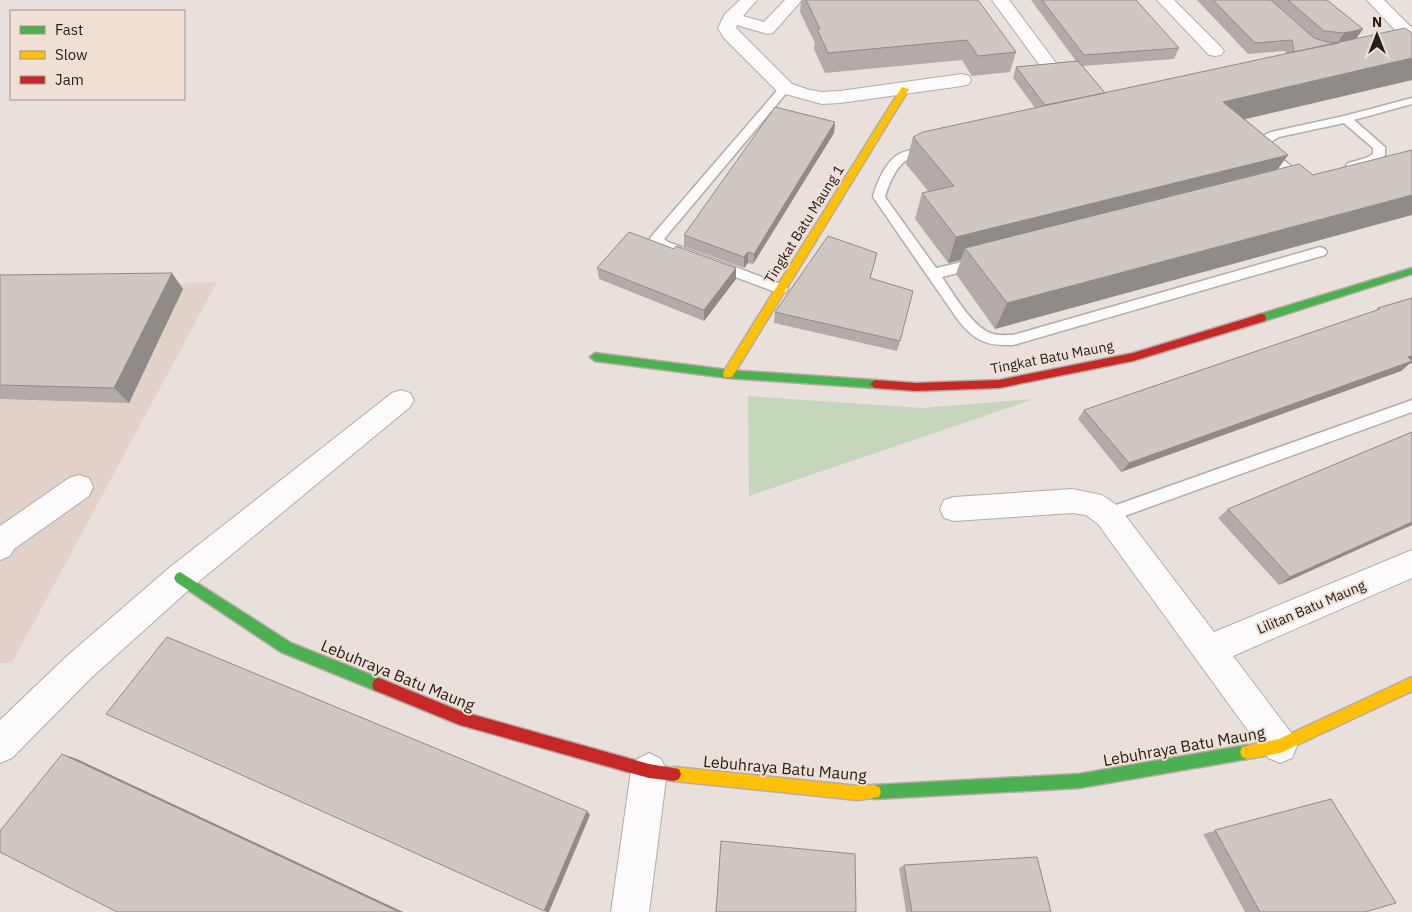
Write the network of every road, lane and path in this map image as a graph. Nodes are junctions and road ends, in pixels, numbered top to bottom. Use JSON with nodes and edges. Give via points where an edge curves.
{"nodes":[{"id":1,"x":749,"y":0,"type":"edge"},
{"id":2,"x":794,"y":0,"type":"edge"},
{"id":3,"x":1000,"y":0,"type":"edge"},
{"id":4,"x":1166,"y":0,"type":"edge"},
{"id":5,"x":1375,"y":0,"type":"edge"},
{"id":6,"x":731,"y":18,"type":"junction"},
{"id":7,"x":1406,"y":40,"type":"edge"},
{"id":8,"x":1215,"y":50,"type":"dead end"},
{"id":9,"x":1047,"y":63,"type":"edge"},
{"id":10,"x":962,"y":80,"type":"dead end"},
{"id":11,"x":785,"y":88,"type":"junction"},
{"id":12,"x":905,"y":89,"type":"junction"},
{"id":13,"x":1412,"y":101,"type":"edge"},
{"id":14,"x":1346,"y":119,"type":"junction"},
{"id":15,"x":943,"y":146,"type":"edge"},
{"id":16,"x":1336,"y":170,"type":"edge"},
{"id":17,"x":1282,"y":185,"type":"edge"},
{"id":18,"x":1320,"y":252,"type":"edge"},
{"id":19,"x":990,"y":260,"type":"edge"},
{"id":20,"x":1412,"y":271,"type":"edge"},
{"id":21,"x":933,"y":274,"type":"junction"},
{"id":22,"x":781,"y":289,"type":"junction"},
{"id":23,"x":595,"y":357,"type":"dead end"},
{"id":24,"x":728,"y":374,"type":"junction"},
{"id":25,"x":401,"y":400,"type":"dead end"},
{"id":26,"x":1412,"y":406,"type":"edge"},
{"id":27,"x":79,"y":487,"type":"dead end"},
{"id":28,"x":954,"y":509,"type":"dead end"},
{"id":29,"x":1108,"y":515,"type":"junction"},
{"id":30,"x":1,"y":541,"type":"edge"},
{"id":31,"x":1412,"y":564,"type":"edge"},
{"id":32,"x":180,"y":578,"type":"junction"},
{"id":33,"x":1209,"y":650,"type":"junction"},
{"id":34,"x":1412,"y":684,"type":"edge"},
{"id":35,"x":0,"y":746,"type":"edge"},
{"id":36,"x":1280,"y":746,"type":"junction"},
{"id":37,"x":649,"y":771,"type":"junction"},
{"id":38,"x":630,"y":912,"type":"edge"}],
"edges":[{"from":1,"to":6,"type":"street"},
{"from":2,"to":6,"type":"street","via":[[772,36]]},
{"from":3,"to":9,"type":"street"},
{"from":4,"to":8,"type":"street"},
{"from":5,"to":7,"type":"street"},
{"from":6,"to":11,"type":"street","via":[[727,28],[730,34]]},
{"from":10,"to":12,"type":"street"},
{"from":11,"to":12,"type":"street","via":[[822,98]]},
{"from":11,"to":22,"type":"lane","via":[[657,238],[663,245]]},
{"from":12,"to":22,"type":"street","name":"Tingkat Batu Maung 1"},
{"from":13,"to":14,"type":"lane"},
{"from":14,"to":16,"type":"lane","via":[[1379,147],[1378,155],[1370,161]]},
{"from":14,"to":17,"type":"lane","via":[[1275,134],[1266,140],[1265,148],[1273,158],[1306,179]]},
{"from":15,"to":21,"type":"lane","via":[[902,157],[894,165],[879,196]]},
{"from":18,"to":21,"type":"lane","via":[[1013,340],[998,341],[982,336],[971,326]]},
{"from":19,"to":21,"type":"lane"},
{"from":20,"to":24,"type":"street","name":"Tingkat Batu Maung","via":[[1133,357],[999,384],[916,387]]},
{"from":22,"to":24,"type":"street","name":"Tingkat Batu Maung 1"},
{"from":23,"to":24,"type":"street","name":"Tingkat Batu Maung"},
{"from":25,"to":32,"type":"street"},
{"from":26,"to":29,"type":"lane"},
{"from":27,"to":30,"type":"street"},
{"from":28,"to":29,"type":"street","via":[[1072,501],[1092,504]]},
{"from":29,"to":33,"type":"street"},
{"from":31,"to":33,"type":"street","name":"Lilitan Batu Maung"},
{"from":32,"to":35,"type":"street","via":[[79,667]]},
{"from":32,"to":37,"type":"street","name":"Lebuhraya Batu Maung","via":[[286,648],[460,718]]},
{"from":33,"to":36,"type":"street"},
{"from":34,"to":36,"type":"street","name":"Lebuhraya Batu Maung"},
{"from":36,"to":37,"type":"street","name":"Lebuhraya Batu Maung","via":[[1079,781],[858,793]]},
{"from":37,"to":38,"type":"street"}]}
